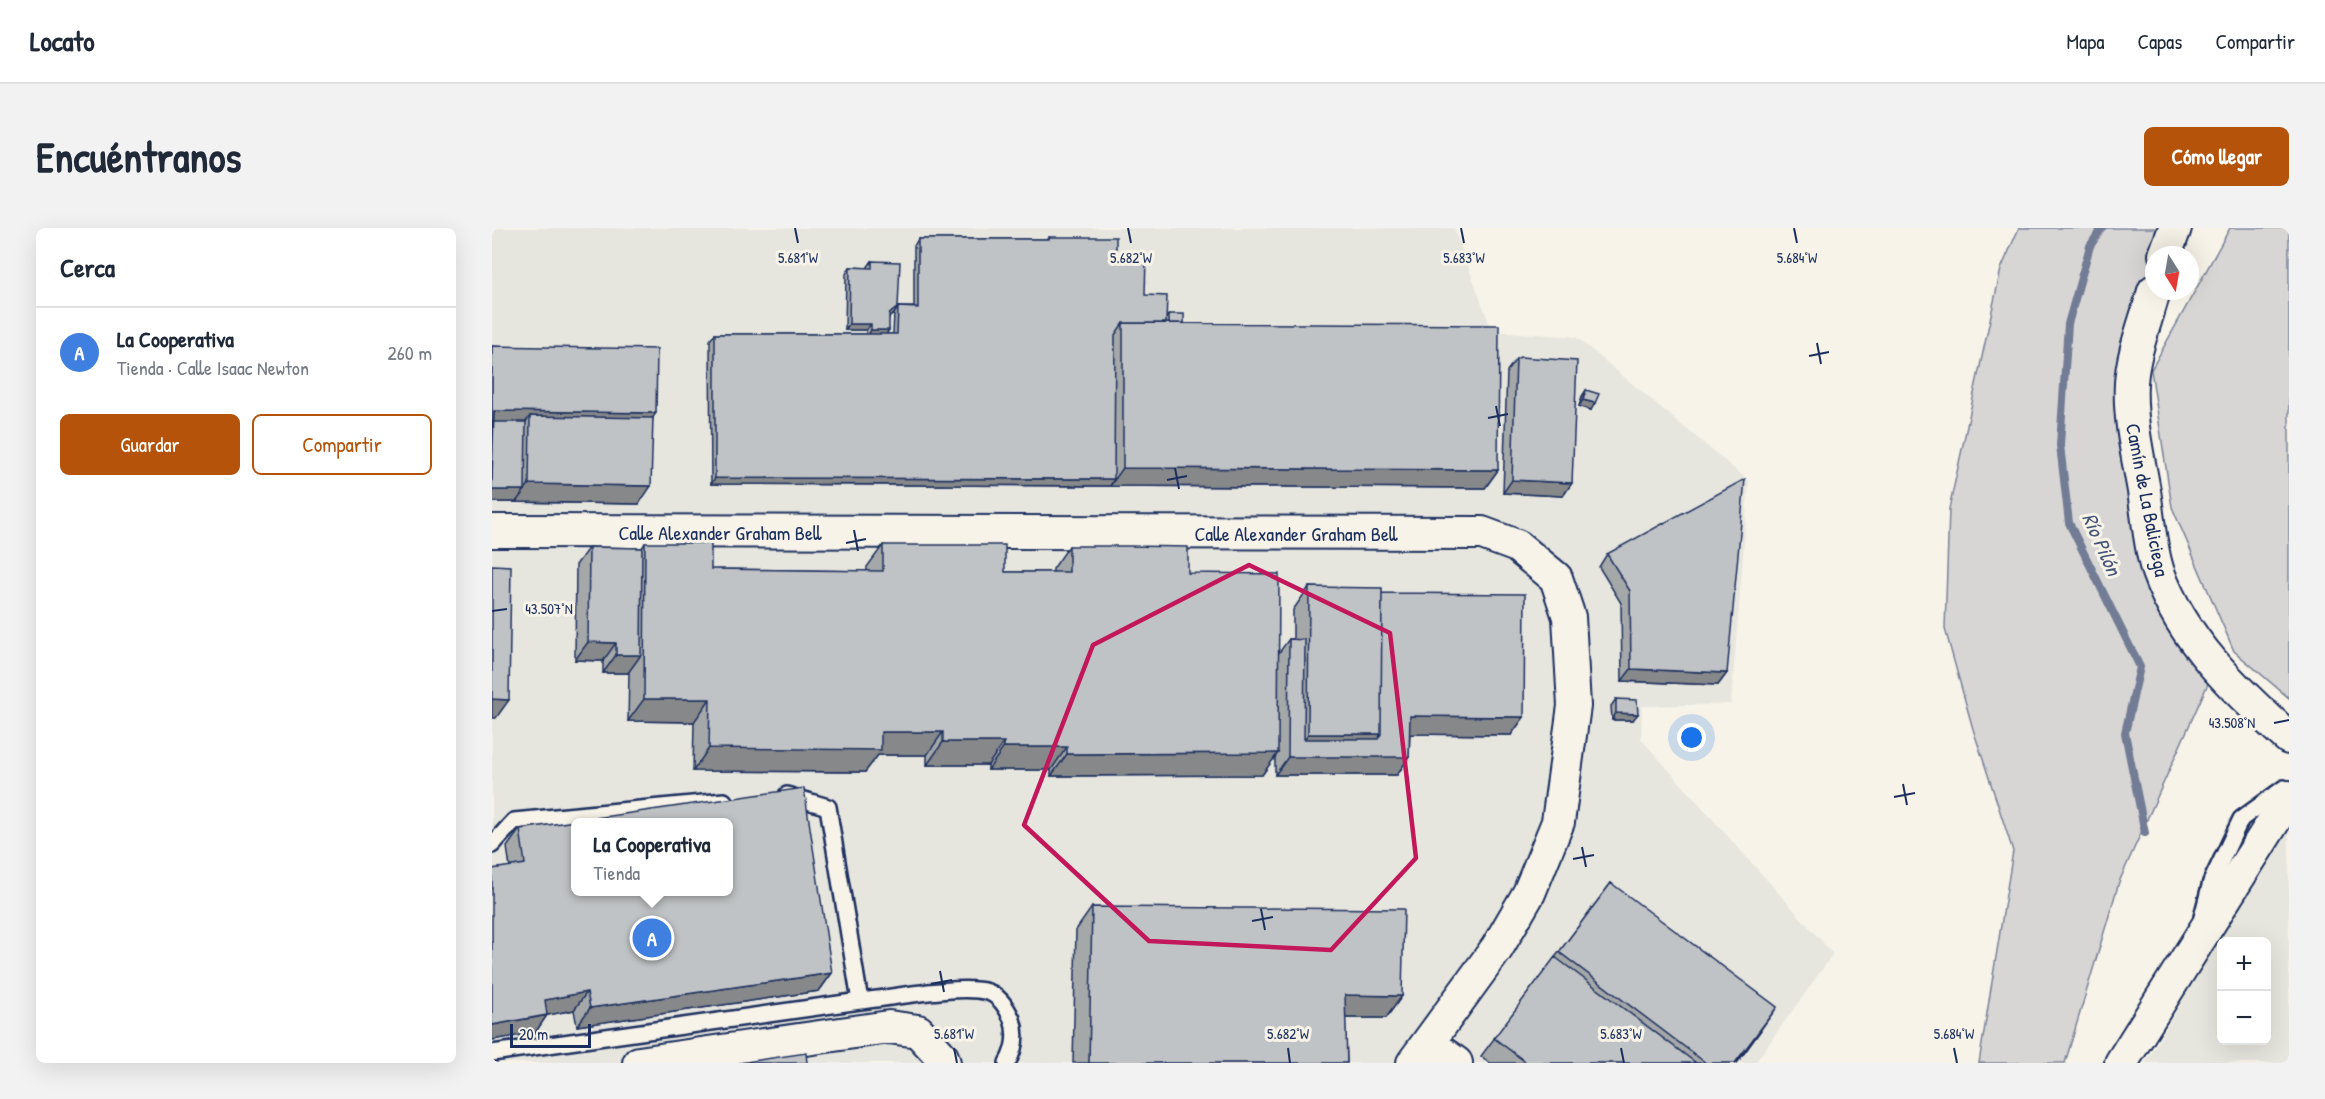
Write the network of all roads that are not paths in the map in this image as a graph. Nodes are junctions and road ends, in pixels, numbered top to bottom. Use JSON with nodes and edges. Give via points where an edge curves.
{"nodes":[{"id":1,"x":2175,"y":228,"type":"edge"},
{"id":2,"x":2168,"y":246,"type":"edge"},
{"id":3,"x":2152,"y":300,"type":"edge"},
{"id":4,"x":492,"y":531,"type":"edge"},
{"id":5,"x":2289,"y":738,"type":"edge"},
{"id":6,"x":2289,"y":785,"type":"edge"},
{"id":7,"x":776,"y":796,"type":"edge"},
{"id":8,"x":2289,"y":797,"type":"edge"},
{"id":9,"x":740,"y":799,"type":"edge"},
{"id":10,"x":492,"y":845,"type":"edge"},
{"id":11,"x":2195,"y":945,"type":"junction"},
{"id":12,"x":860,"y":1001,"type":"junction"},
{"id":13,"x":492,"y":1053,"type":"edge"},
{"id":14,"x":1421,"y":1053,"type":"edge"},
{"id":15,"x":639,"y":1063,"type":"edge"},
{"id":16,"x":944,"y":1063,"type":"edge"},
{"id":17,"x":1007,"y":1063,"type":"edge"},
{"id":18,"x":1456,"y":1063,"type":"edge"},
{"id":19,"x":2121,"y":1063,"type":"edge"}],
"edges":[{"from":1,"to":2,"type":"street"},
{"from":3,"to":5,"type":"street","name":"Camín de La Baliciega","via":[[2131,384],[2132,418],[2158,571],[2172,604],[2209,660]]},
{"from":4,"to":14,"type":"street","name":"Calle Alexander Graham Bell","via":[[1482,533],[1517,546],[1556,578],[1569,617],[1574,706],[1558,822],[1529,893],[1497,948]]},
{"from":6,"to":11,"type":"lane","via":[[2241,819],[2211,882]]},
{"from":7,"to":12,"type":"lane","via":[[788,795],[828,807]]},
{"from":8,"to":11,"type":"street"},
{"from":9,"to":10,"type":"lane","via":[[514,821]]},
{"from":11,"to":19,"type":"street"},
{"from":12,"to":13,"type":"lane"},
{"from":12,"to":17,"type":"lane","via":[[957,990],[990,992],[1004,1003],[1012,1021],[1015,1041]]},
{"from":14,"to":18,"type":"street"},
{"from":15,"to":16,"type":"street","via":[[889,1027],[918,1031]]}]}
